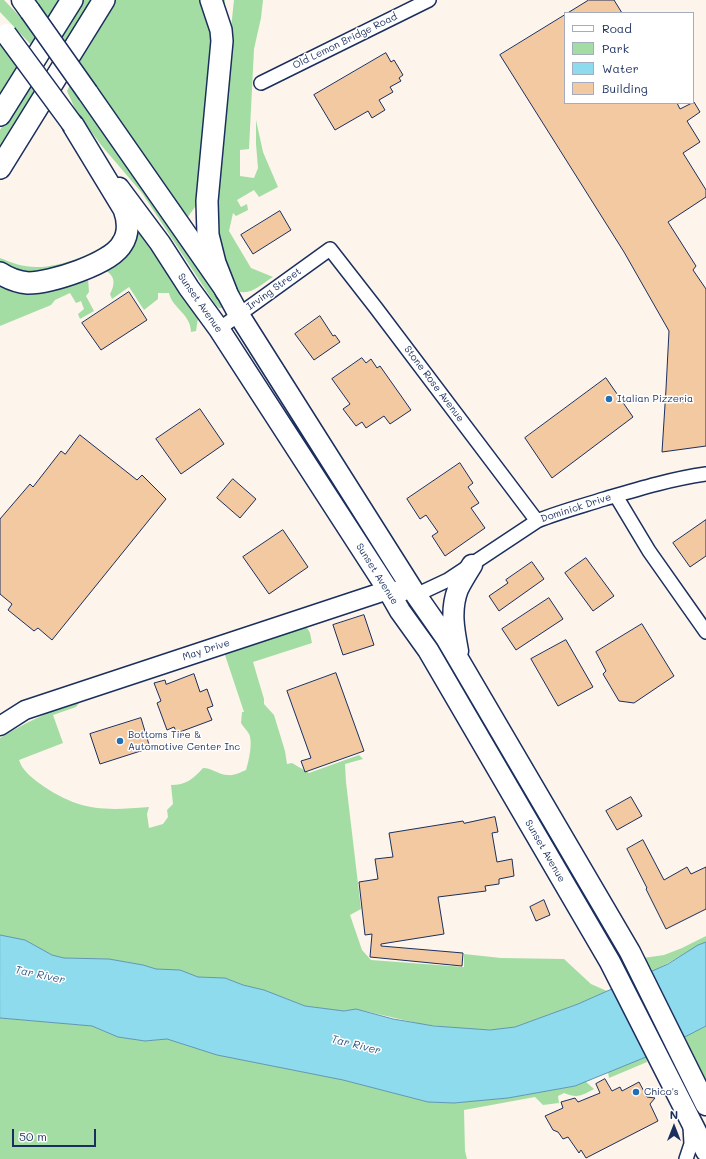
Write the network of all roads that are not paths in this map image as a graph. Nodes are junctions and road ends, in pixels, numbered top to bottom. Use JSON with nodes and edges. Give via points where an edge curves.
{"nodes":[{"id":1,"x":72,"y":0,"type":"edge"},
{"id":2,"x":104,"y":0,"type":"edge"},
{"id":3,"x":211,"y":0,"type":"edge"},
{"id":4,"x":429,"y":0,"type":"edge"},
{"id":5,"x":26,"y":5,"type":"edge"},
{"id":6,"x":3,"y":30,"type":"edge"},
{"id":7,"x":261,"y":83,"type":"dead end"},
{"id":8,"x":0,"y":115,"type":"edge"},
{"id":9,"x":31,"y":118,"type":"junction"},
{"id":10,"x":74,"y":125,"type":"junction"},
{"id":11,"x":0,"y":168,"type":"edge"},
{"id":12,"x":0,"y":183,"type":"edge"},
{"id":13,"x":330,"y":249,"type":"joint"},
{"id":14,"x":0,"y":273,"type":"edge"},
{"id":15,"x":226,"y":291,"type":"junction"},
{"id":16,"x":239,"y":315,"type":"junction"},
{"id":17,"x":219,"y":329,"type":"junction"},
{"id":18,"x":706,"y":474,"type":"edge"},
{"id":19,"x":616,"y":496,"type":"junction"},
{"id":20,"x":537,"y":521,"type":"junction"},
{"id":21,"x":472,"y":564,"type":"junction"},
{"id":22,"x":388,"y":590,"type":"junction"},
{"id":23,"x":416,"y":595,"type":"junction"},
{"id":24,"x":706,"y":632,"type":"edge"},
{"id":25,"x":459,"y":661,"type":"junction"},
{"id":26,"x":0,"y":726,"type":"edge"},
{"id":27,"x":706,"y":1105,"type":"edge"},
{"id":28,"x":689,"y":1118,"type":"junction"},
{"id":29,"x":706,"y":1151,"type":"edge"},
{"id":30,"x":686,"y":1159,"type":"edge"}],
"edges":[{"from":1,"to":8,"type":"highway"},
{"from":2,"to":9,"type":"highway"},
{"from":3,"to":15,"type":"highway","via":[[222,41],[206,221],[210,248]]},
{"from":4,"to":7,"type":"street","name":"Old Lemon Bridge Road"},
{"from":5,"to":15,"type":"main road","bridge":true},
{"from":6,"to":10,"type":"main road","name":"Sunset Avenue","bridge":true},
{"from":9,"to":11,"type":"highway"},
{"from":9,"to":12,"type":"highway"},
{"from":10,"to":14,"type":"highway","via":[[124,209],[125,239],[117,251],[102,260],[46,281],[23,282]]},
{"from":10,"to":17,"type":"main road","name":"Sunset Avenue"},
{"from":13,"to":16,"type":"street","name":"Irving Street"},
{"from":13,"to":20,"type":"street","name":"Stone Rose Avenue"},
{"from":15,"to":16,"type":"main road"},
{"from":16,"to":17,"type":"street","name":"Irving Street"},
{"from":16,"to":23,"type":"main road"},
{"from":17,"to":22,"type":"main road","name":"Sunset Avenue"},
{"from":18,"to":19,"type":"street","name":"Dominick Drive","via":[[681,478]]},
{"from":19,"to":20,"type":"street","name":"Dominick Drive"},
{"from":19,"to":24,"type":"street","via":[[649,551]]},
{"from":20,"to":21,"type":"street","name":"Dominick Drive"},
{"from":21,"to":23,"type":"street","name":"Dominick Drive","via":[[448,580]]},
{"from":21,"to":25,"type":"main road","via":[[454,602]]},
{"from":22,"to":23,"type":"main road","name":"May Drive"},
{"from":22,"to":26,"type":"main road","name":"May Drive","via":[[24,710]]},
{"from":22,"to":28,"type":"main road","name":"Sunset Avenue","via":[[428,650],[610,962]]},
{"from":23,"to":25,"type":"main road"},
{"from":25,"to":27,"type":"main road","via":[[630,952]]},
{"from":28,"to":29,"type":"main road","name":"Sunset Avenue"},
{"from":28,"to":30,"type":"street","via":[[691,1144]]}]}
